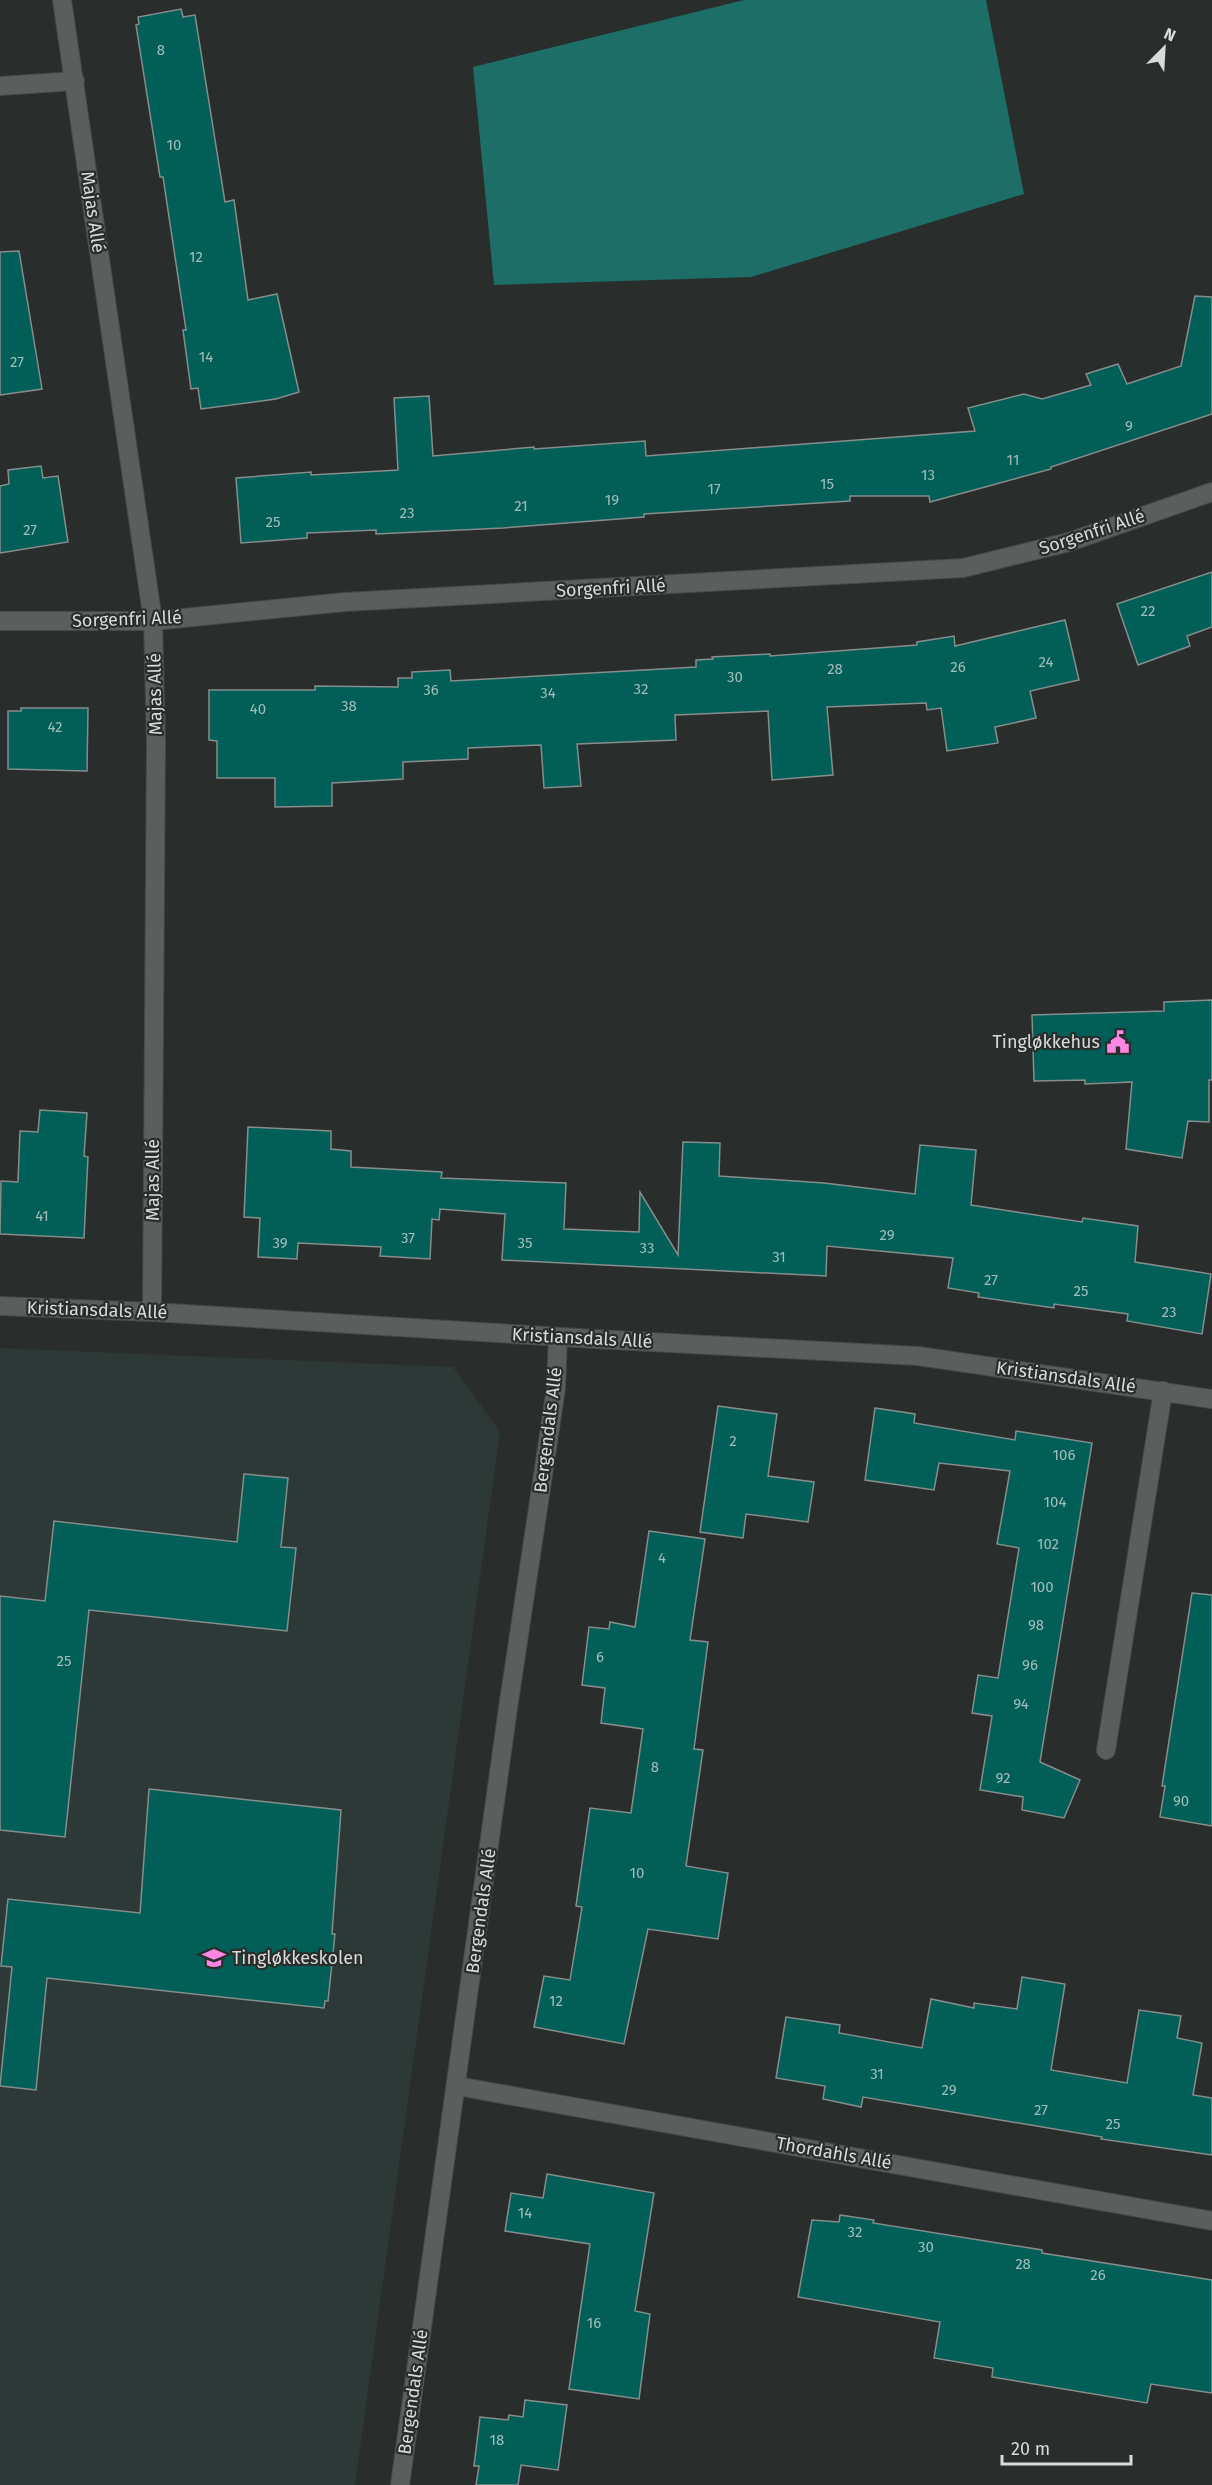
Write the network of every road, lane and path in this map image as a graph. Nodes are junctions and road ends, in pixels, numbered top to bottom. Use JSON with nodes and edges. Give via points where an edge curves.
{"nodes":[{"id":1,"x":62,"y":0,"type":"edge"},
{"id":2,"x":75,"y":81,"type":"junction"},
{"id":3,"x":0,"y":86,"type":"edge"},
{"id":4,"x":1212,"y":492,"type":"edge"},
{"id":5,"x":0,"y":621,"type":"edge"},
{"id":6,"x":153,"y":621,"type":"junction"},
{"id":7,"x":0,"y":1306,"type":"edge"},
{"id":8,"x":152,"y":1312,"type":"junction"},
{"id":9,"x":558,"y":1337,"type":"junction"},
{"id":10,"x":1163,"y":1391,"type":"junction"},
{"id":11,"x":1212,"y":1399,"type":"edge"},
{"id":12,"x":1106,"y":1750,"type":"dead end"},
{"id":13,"x":457,"y":2086,"type":"junction"},
{"id":14,"x":1212,"y":2221,"type":"edge"},
{"id":15,"x":400,"y":2485,"type":"edge"}],
"edges":[{"from":1,"to":2,"type":"street","name":"Majas Allé"},
{"from":2,"to":3,"type":"street"},
{"from":2,"to":6,"type":"street","name":"Majas Allé"},
{"from":4,"to":6,"type":"street","name":"Sorgenfri Allé","via":[[1069,542],[963,568],[345,602]]},
{"from":5,"to":6,"type":"street","name":"Sorgenfri Allé"},
{"from":6,"to":8,"type":"street","name":"Majas Allé","via":[[156,755]]},
{"from":7,"to":8,"type":"street","name":"Kristiansdals Allé"},
{"from":8,"to":9,"type":"street","name":"Kristiansdals Allé"},
{"from":9,"to":10,"type":"street","name":"Kristiansdals Allé","via":[[918,1356]]},
{"from":9,"to":13,"type":"street","name":"Bergendals Allé","via":[[556,1388]]},
{"from":10,"to":11,"type":"street","name":"Kristiansdals Allé"},
{"from":10,"to":12,"type":"street"},
{"from":13,"to":14,"type":"street","name":"Thordahls Allé"},
{"from":13,"to":15,"type":"street","name":"Bergendals Allé"}]}
